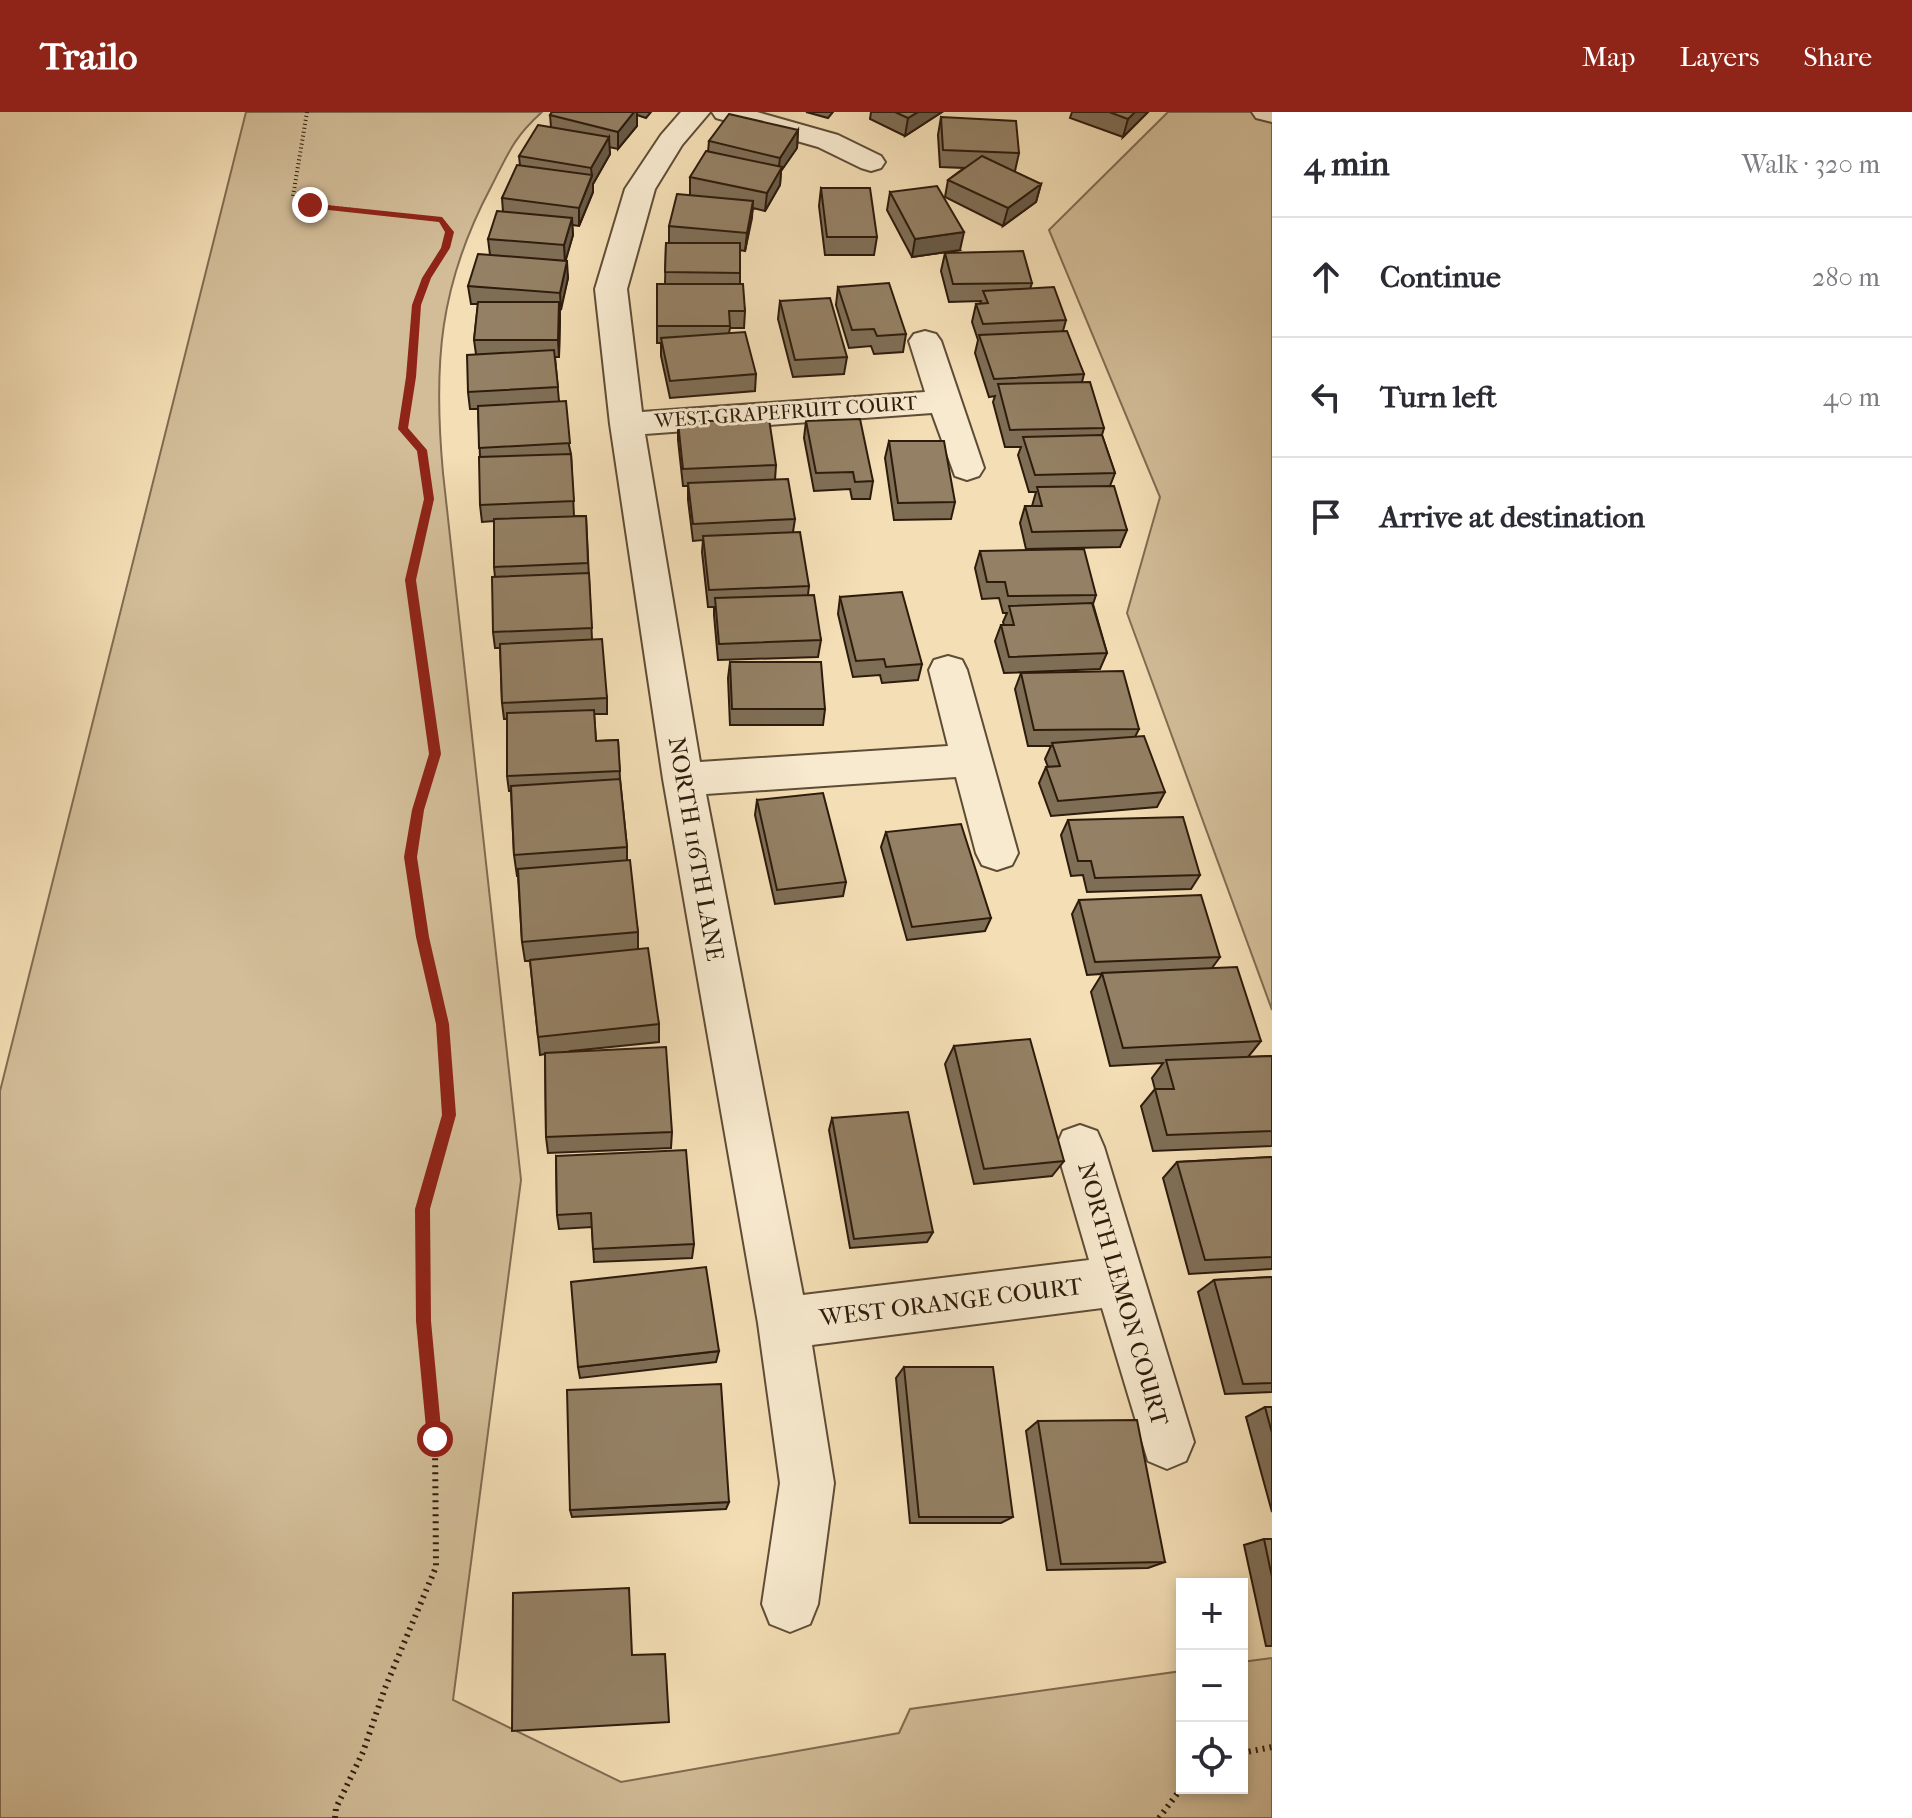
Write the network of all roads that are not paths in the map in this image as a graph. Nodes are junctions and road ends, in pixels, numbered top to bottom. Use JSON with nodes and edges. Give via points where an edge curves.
{"nodes":[{"id":1,"x":696,"y":112,"type":"edge"},
{"id":2,"x":726,"y":112,"type":"edge"},
{"id":3,"x":1266,"y":112,"type":"edge"},
{"id":4,"x":1272,"y":114,"type":"edge"},
{"id":5,"x":871,"y":162,"type":"dead end"},
{"id":6,"x":925,"y":341,"type":"dead end"},
{"id":7,"x":944,"y":401,"type":"junction"},
{"id":8,"x":627,"y":424,"type":"junction"},
{"id":9,"x":967,"y":468,"type":"dead end"},
{"id":10,"x":948,"y":670,"type":"dead end"},
{"id":11,"x":972,"y":760,"type":"junction"},
{"id":12,"x":683,"y":779,"type":"junction"},
{"id":13,"x":997,"y":853,"type":"dead end"},
{"id":14,"x":1080,"y":1147,"type":"dead end"},
{"id":15,"x":1120,"y":1281,"type":"junction"},
{"id":16,"x":783,"y":1323,"type":"junction"},
{"id":17,"x":1167,"y":1442,"type":"dead end"},
{"id":18,"x":790,"y":1604,"type":"dead end"}],
"edges":[{"from":1,"to":8,"type":"street","name":"NORTH 116TH LANE","via":[[640,189],[611,289]]},
{"from":2,"to":5,"type":"street","via":[[828,141]]},
{"from":3,"to":4,"type":"street"},
{"from":6,"to":7,"type":"street"},
{"from":7,"to":8,"type":"street","name":"WEST GRAPEFRUIT COURT"},
{"from":7,"to":9,"type":"street"},
{"from":8,"to":12,"type":"street","name":"NORTH 116TH LANE"},
{"from":10,"to":11,"type":"street"},
{"from":11,"to":12,"type":"street"},
{"from":11,"to":13,"type":"street"},
{"from":12,"to":16,"type":"street","name":"NORTH 116TH LANE"},
{"from":14,"to":15,"type":"street","name":"NORTH LEMON COURT"},
{"from":15,"to":16,"type":"street","name":"WEST ORANGE COURT"},
{"from":15,"to":17,"type":"street","name":"NORTH LEMON COURT"},
{"from":16,"to":18,"type":"street","name":"NORTH 116TH LANE","via":[[807,1483]]}]}
